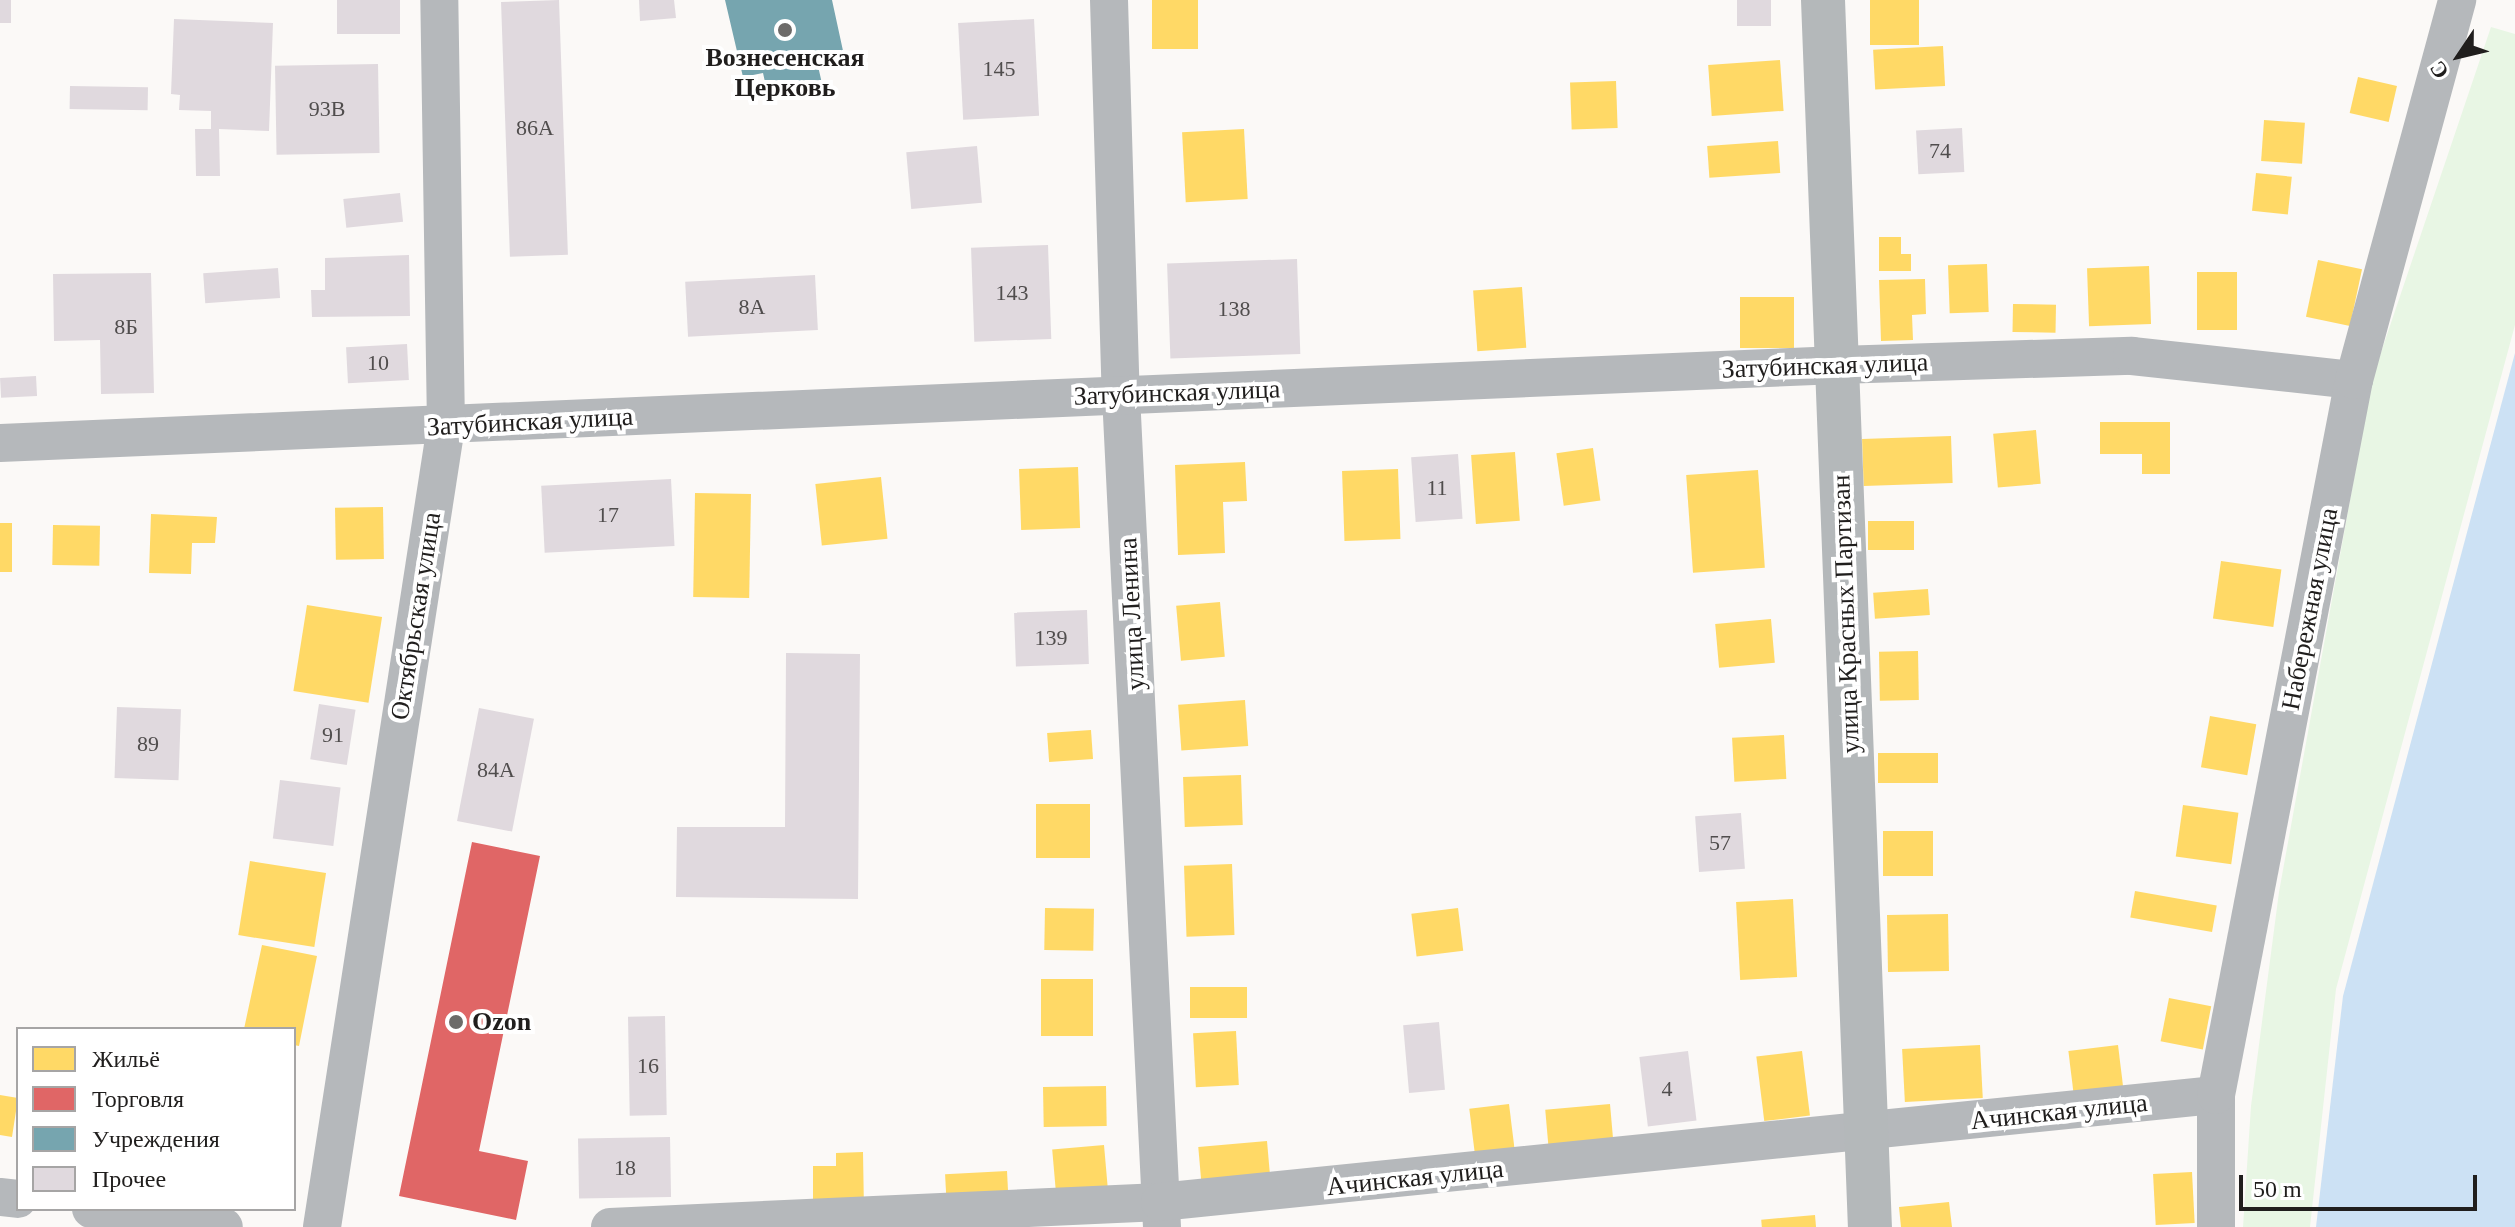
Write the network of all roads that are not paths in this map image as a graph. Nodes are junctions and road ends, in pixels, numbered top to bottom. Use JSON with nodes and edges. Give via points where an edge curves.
{"nodes":[{"id":1,"x":439,"y":0,"type":"edge"},
{"id":2,"x":1109,"y":0,"type":"edge"},
{"id":3,"x":1823,"y":0,"type":"edge"},
{"id":4,"x":2457,"y":0,"type":"edge"},
{"id":5,"x":1838,"y":365,"type":"junction"},
{"id":6,"x":2354,"y":380,"type":"junction"},
{"id":7,"x":1121,"y":395,"type":"junction"},
{"id":8,"x":446,"y":426,"type":"junction"},
{"id":9,"x":0,"y":443,"type":"edge"},
{"id":10,"x":2216,"y":1095,"type":"junction"},
{"id":11,"x":1864,"y":1134,"type":"junction"},
{"id":12,"x":106,"y":1211,"type":"edge"},
{"id":13,"x":1161,"y":1215,"type":"edge"},
{"id":14,"x":224,"y":1227,"type":"edge"},
{"id":15,"x":322,"y":1227,"type":"edge"},
{"id":16,"x":610,"y":1227,"type":"edge"},
{"id":17,"x":1870,"y":1227,"type":"edge"},
{"id":18,"x":2216,"y":1227,"type":"edge"}],
"edges":[{"from":1,"to":8,"type":"street","name":"Октябрьская улица"},
{"from":2,"to":7,"type":"street","name":"улица Ленина"},
{"from":3,"to":5,"type":"main road","name":"улица Красных Партизан"},
{"from":4,"to":6,"type":"street","name":"Набережная улица"},
{"from":5,"to":6,"type":"street","name":"Затубинская улица","via":[[2132,356]]},
{"from":5,"to":7,"type":"street","name":"Затубинская улица"},
{"from":5,"to":11,"type":"main road","name":"улица Красных Партизан"},
{"from":6,"to":10,"type":"street","name":"Набережная улица"},
{"from":7,"to":8,"type":"street","name":"Затубинская улица"},
{"from":7,"to":13,"type":"street","name":"улица Ленина"},
{"from":8,"to":9,"type":"street","name":"Затубинская улица"},
{"from":8,"to":15,"type":"street","name":"Октябрьская улица"},
{"from":10,"to":11,"type":"street","name":"Ачинская улица"},
{"from":10,"to":18,"type":"street","name":"Набережная улица"},
{"from":11,"to":13,"type":"street","name":"Ачинская улица"},
{"from":11,"to":17,"type":"main road","name":"улица Красных Партизан"},
{"from":12,"to":14,"type":"street"},
{"from":13,"to":16,"type":"street","name":"Ачинская улица"}]}
